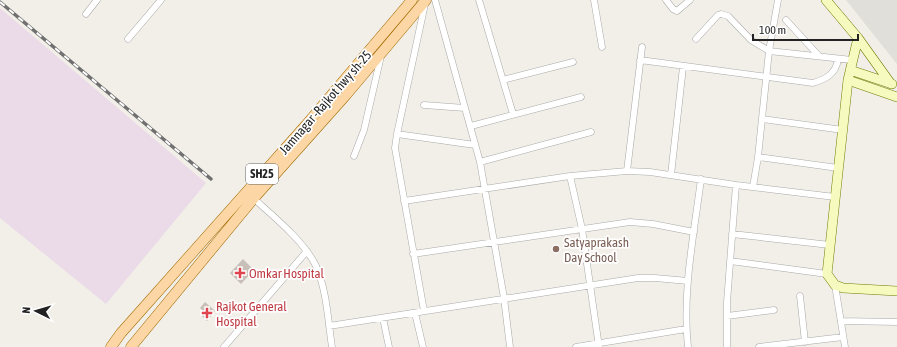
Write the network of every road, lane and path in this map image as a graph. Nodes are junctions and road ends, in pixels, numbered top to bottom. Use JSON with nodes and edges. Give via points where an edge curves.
{"nodes":[{"id":1,"x":97,"y":0,"type":"edge"},
{"id":2,"x":161,"y":0,"type":"edge"},
{"id":3,"x":412,"y":0,"type":"edge"},
{"id":4,"x":426,"y":0,"type":"edge"},
{"id":5,"x":434,"y":0,"type":"edge"},
{"id":6,"x":479,"y":0,"type":"edge"},
{"id":7,"x":594,"y":0,"type":"edge"},
{"id":8,"x":666,"y":0,"type":"edge"},
{"id":9,"x":690,"y":0,"type":"edge"},
{"id":10,"x":778,"y":0,"type":"edge"},
{"id":11,"x":826,"y":0,"type":"edge"},
{"id":12,"x":86,"y":14,"type":"dead end"},
{"id":13,"x":786,"y":20,"type":"dead end"},
{"id":14,"x":858,"y":38,"type":"junction"},
{"id":15,"x":128,"y":39,"type":"dead end"},
{"id":16,"x":696,"y":39,"type":"dead end"},
{"id":17,"x":602,"y":47,"type":"dead end"},
{"id":18,"x":642,"y":47,"type":"dead end"},
{"id":19,"x":769,"y":51,"type":"junction"},
{"id":20,"x":382,"y":52,"type":"junction"},
{"id":21,"x":819,"y":56,"type":"junction"},
{"id":22,"x":838,"y":59,"type":"junction"},
{"id":23,"x":640,"y":60,"type":"junction"},
{"id":24,"x":852,"y":60,"type":"junction"},
{"id":25,"x":573,"y":62,"type":"dead end"},
{"id":26,"x":683,"y":67,"type":"junction"},
{"id":27,"x":850,"y":70,"type":"junction"},
{"id":28,"x":766,"y":78,"type":"junction"},
{"id":29,"x":503,"y":80,"type":"junction"},
{"id":30,"x":848,"y":80,"type":"junction"},
{"id":31,"x":894,"y":85,"type":"edge"},
{"id":32,"x":581,"y":97,"type":"dead end"},
{"id":33,"x":897,"y":97,"type":"edge"},
{"id":34,"x":424,"y":105,"type":"dead end"},
{"id":35,"x":465,"y":108,"type":"junction"},
{"id":36,"x":513,"y":114,"type":"junction"},
{"id":37,"x":762,"y":119,"type":"junction"},
{"id":38,"x":471,"y":126,"type":"junction"},
{"id":39,"x":843,"y":130,"type":"junction"},
{"id":40,"x":591,"y":132,"type":"dead end"},
{"id":41,"x":397,"y":134,"type":"junction"},
{"id":42,"x":475,"y":145,"type":"junction"},
{"id":43,"x":354,"y":156,"type":"dead end"},
{"id":44,"x":758,"y":157,"type":"junction"},
{"id":45,"x":480,"y":162,"type":"junction"},
{"id":46,"x":838,"y":168,"type":"junction"},
{"id":47,"x":627,"y":171,"type":"junction"},
{"id":48,"x":671,"y":175,"type":"junction"},
{"id":49,"x":570,"y":176,"type":"junction"},
{"id":50,"x":701,"y":180,"type":"junction"},
{"id":51,"x":736,"y":185,"type":"junction"},
{"id":52,"x":753,"y":187,"type":"junction"},
{"id":53,"x":485,"y":188,"type":"junction"},
{"id":54,"x":250,"y":195,"type":"junction"},
{"id":55,"x":835,"y":197,"type":"junction"},
{"id":56,"x":404,"y":201,"type":"junction"},
{"id":57,"x":582,"y":229,"type":"junction"},
{"id":58,"x":694,"y":232,"type":"junction"},
{"id":59,"x":732,"y":234,"type":"junction"},
{"id":60,"x":494,"y":243,"type":"junction"},
{"id":61,"x":830,"y":245,"type":"junction"},
{"id":62,"x":307,"y":251,"type":"junction"},
{"id":63,"x":413,"y":254,"type":"junction"},
{"id":64,"x":730,"y":262,"type":"junction"},
{"id":65,"x":827,"y":274,"type":"junction"},
{"id":66,"x":688,"y":282,"type":"junction"},
{"id":67,"x":590,"y":285,"type":"junction"},
{"id":68,"x":835,"y":285,"type":"junction"},
{"id":69,"x":897,"y":291,"type":"edge"},
{"id":70,"x":800,"y":296,"type":"dead end"},
{"id":71,"x":504,"y":298,"type":"junction"},
{"id":72,"x":774,"y":310,"type":"dead end"},
{"id":73,"x":424,"y":311,"type":"junction"},
{"id":74,"x":415,"y":313,"type":"junction"},
{"id":75,"x":727,"y":316,"type":"junction"},
{"id":76,"x":383,"y":318,"type":"junction"},
{"id":77,"x":841,"y":321,"type":"junction"},
{"id":78,"x":897,"y":322,"type":"edge"},
{"id":79,"x":329,"y":326,"type":"junction"},
{"id":80,"x":686,"y":329,"type":"junction"},
{"id":81,"x":843,"y":337,"type":"junction"},
{"id":82,"x":805,"y":342,"type":"junction"},
{"id":83,"x":598,"y":345,"type":"edge"},
{"id":84,"x":111,"y":347,"type":"edge"},
{"id":85,"x":131,"y":347,"type":"edge"},
{"id":86,"x":224,"y":347,"type":"edge"},
{"id":87,"x":332,"y":347,"type":"edge"},
{"id":88,"x":389,"y":347,"type":"edge"},
{"id":89,"x":423,"y":347,"type":"edge"},
{"id":90,"x":510,"y":347,"type":"edge"},
{"id":91,"x":576,"y":347,"type":"edge"},
{"id":92,"x":688,"y":347,"type":"edge"},
{"id":93,"x":727,"y":347,"type":"edge"},
{"id":94,"x":759,"y":347,"type":"edge"},
{"id":95,"x":845,"y":347,"type":"edge"}],
"edges":[{"from":1,"to":12,"type":"street"},
{"from":2,"to":15,"type":"street"},
{"from":3,"to":54,"type":"main road","name":"Jamnagar -Rajkot hwy sh-25","number":"SH25"},
{"from":4,"to":20,"type":"main road","number":"SH25"},
{"from":4,"to":41,"type":"street"},
{"from":5,"to":35,"type":"street"},
{"from":6,"to":29,"type":"street"},
{"from":7,"to":17,"type":"street"},
{"from":8,"to":9,"type":"street","via":[[678,11]]},
{"from":10,"to":19,"type":"street"},
{"from":11,"to":14,"type":"main road"},
{"from":13,"to":21,"type":"street"},
{"from":14,"to":24,"type":"main road"},
{"from":14,"to":31,"type":"main road"},
{"from":16,"to":19,"type":"street","via":[[721,14],[728,16],[751,40]]},
{"from":18,"to":23,"type":"street"},
{"from":19,"to":21,"type":"street"},
{"from":19,"to":28,"type":"street"},
{"from":20,"to":43,"type":"street","via":[[364,130]]},
{"from":20,"to":54,"type":"main road","number":"SH25"},
{"from":21,"to":22,"type":"street"},
{"from":22,"to":24,"type":"street"},
{"from":22,"to":28,"type":"street","via":[[831,75],[813,84]]},
{"from":23,"to":26,"type":"street"},
{"from":23,"to":47,"type":"street"},
{"from":24,"to":27,"type":"main road"},
{"from":25,"to":29,"type":"street"},
{"from":26,"to":28,"type":"street"},
{"from":26,"to":48,"type":"street"},
{"from":27,"to":30,"type":"main road"},
{"from":27,"to":31,"type":"main road"},
{"from":28,"to":37,"type":"street"},
{"from":29,"to":36,"type":"street"},
{"from":30,"to":33,"type":"main road"},
{"from":30,"to":39,"type":"main road"},
{"from":32,"to":36,"type":"street"},
{"from":34,"to":35,"type":"street"},
{"from":35,"to":38,"type":"street"},
{"from":36,"to":38,"type":"street"},
{"from":37,"to":39,"type":"street"},
{"from":37,"to":44,"type":"street"},
{"from":38,"to":42,"type":"street"},
{"from":39,"to":46,"type":"main road"},
{"from":40,"to":45,"type":"street"},
{"from":41,"to":42,"type":"street"},
{"from":41,"to":56,"type":"street","via":[[396,148]]},
{"from":42,"to":45,"type":"street"},
{"from":44,"to":46,"type":"street"},
{"from":44,"to":52,"type":"street"},
{"from":45,"to":53,"type":"street"},
{"from":46,"to":55,"type":"main road"},
{"from":47,"to":48,"type":"street"},
{"from":47,"to":49,"type":"street"},
{"from":48,"to":50,"type":"street"},
{"from":49,"to":53,"type":"street"},
{"from":49,"to":57,"type":"street"},
{"from":50,"to":51,"type":"street"},
{"from":50,"to":58,"type":"street"},
{"from":51,"to":52,"type":"street"},
{"from":51,"to":59,"type":"street"},
{"from":52,"to":55,"type":"street"},
{"from":53,"to":56,"type":"street"},
{"from":53,"to":60,"type":"street"},
{"from":54,"to":62,"type":"street"},
{"from":54,"to":84,"type":"main road","name":"Jamnagar -Rajkot hwy sh-25","number":"SH25","via":[[121,333]]},
{"from":54,"to":85,"type":"main road","number":"SH25"},
{"from":55,"to":61,"type":"main road"},
{"from":56,"to":63,"type":"street"},
{"from":57,"to":58,"type":"street","via":[[630,222]]},
{"from":57,"to":60,"type":"street"},
{"from":57,"to":67,"type":"street"},
{"from":58,"to":66,"type":"street"},
{"from":59,"to":61,"type":"street"},
{"from":59,"to":64,"type":"street"},
{"from":60,"to":63,"type":"street"},
{"from":60,"to":71,"type":"street"},
{"from":61,"to":65,"type":"main road"},
{"from":62,"to":79,"type":"street","via":[[316,266],[322,285]]},
{"from":62,"to":86,"type":"street"},
{"from":63,"to":73,"type":"street"},
{"from":64,"to":65,"type":"street"},
{"from":64,"to":75,"type":"street"},
{"from":65,"to":68,"type":"main road"},
{"from":66,"to":67,"type":"street","via":[[638,278]]},
{"from":66,"to":80,"type":"street"},
{"from":67,"to":71,"type":"street"},
{"from":67,"to":83,"type":"street"},
{"from":68,"to":69,"type":"main road","via":[[843,288]]},
{"from":68,"to":77,"type":"street"},
{"from":70,"to":82,"type":"street"},
{"from":71,"to":73,"type":"street"},
{"from":71,"to":90,"type":"street"},
{"from":72,"to":75,"type":"street"},
{"from":73,"to":74,"type":"street"},
{"from":74,"to":76,"type":"street"},
{"from":74,"to":89,"type":"street"},
{"from":75,"to":93,"type":"street"},
{"from":76,"to":79,"type":"street"},
{"from":76,"to":88,"type":"street"},
{"from":77,"to":78,"type":"street"},
{"from":77,"to":81,"type":"street"},
{"from":79,"to":87,"type":"street"},
{"from":80,"to":83,"type":"street"},
{"from":80,"to":92,"type":"street"},
{"from":81,"to":82,"type":"street"},
{"from":81,"to":95,"type":"street"},
{"from":82,"to":94,"type":"street"},
{"from":83,"to":91,"type":"street"}]}
